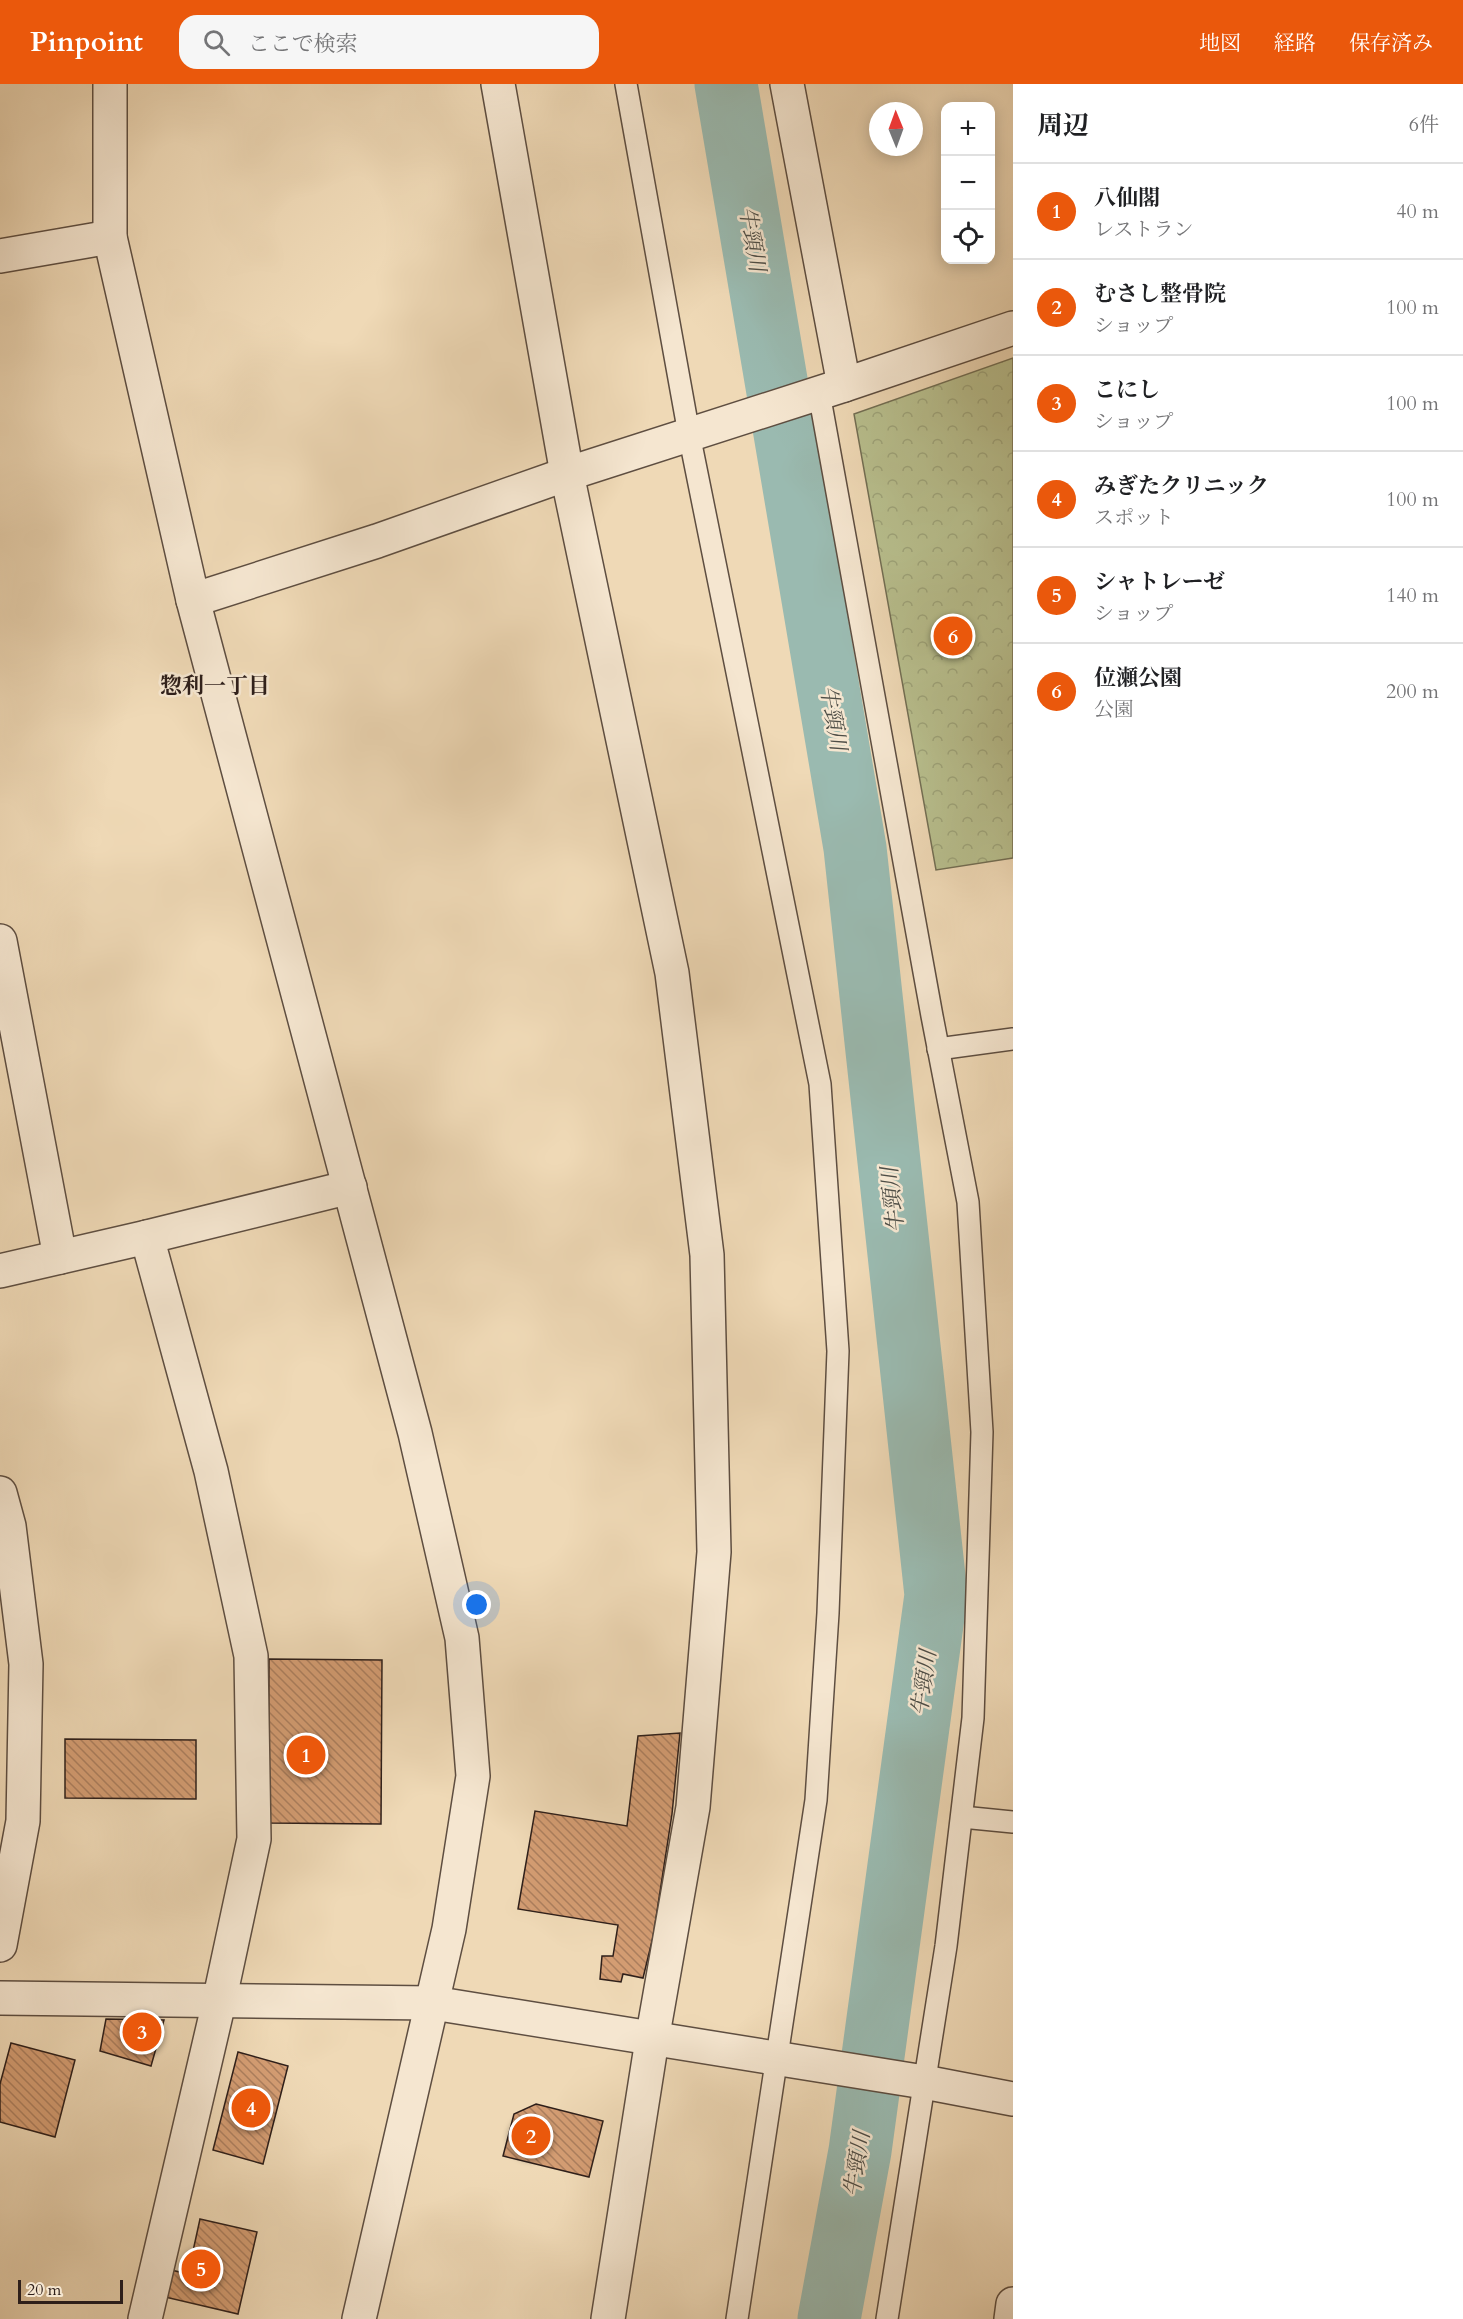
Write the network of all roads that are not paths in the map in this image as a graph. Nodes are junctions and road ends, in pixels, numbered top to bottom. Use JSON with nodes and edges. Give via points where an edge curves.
{"nodes":[{"id":1,"x":110,"y":84,"type":"edge"},
{"id":2,"x":498,"y":84,"type":"edge"},
{"id":3,"x":626,"y":84,"type":"edge"},
{"id":4,"x":787,"y":84,"type":"edge"},
{"id":5,"x":110,"y":237,"type":"junction"},
{"id":6,"x":0,"y":256,"type":"edge"},
{"id":7,"x":1013,"y":328,"type":"edge"},
{"id":8,"x":832,"y":389,"type":"junction"},
{"id":9,"x":689,"y":434,"type":"junction"},
{"id":10,"x":567,"y":474,"type":"junction"},
{"id":11,"x":193,"y":600,"type":"junction"},
{"id":12,"x":0,"y":941,"type":"edge"},
{"id":13,"x":1013,"y":1039,"type":"edge"},
{"id":14,"x":938,"y":1049,"type":"junction"},
{"id":15,"x":350,"y":1187,"type":"junction"},
{"id":16,"x":147,"y":1237,"type":"junction"},
{"id":17,"x":60,"y":1257,"type":"junction"},
{"id":18,"x":0,"y":1271,"type":"edge"},
{"id":19,"x":0,"y":1493,"type":"edge"},
{"id":20,"x":962,"y":1817,"type":"junction"},
{"id":21,"x":1013,"y":1822,"type":"edge"},
{"id":22,"x":0,"y":1945,"type":"edge"},
{"id":23,"x":0,"y":1998,"type":"edge"},
{"id":24,"x":219,"y":2002,"type":"junction"},
{"id":25,"x":433,"y":2003,"type":"junction"},
{"id":26,"x":652,"y":2040,"type":"junction"},
{"id":27,"x":778,"y":2059,"type":"junction"},
{"id":28,"x":933,"y":2084,"type":"junction"},
{"id":29,"x":1013,"y":2100,"type":"edge"},
{"id":30,"x":1013,"y":2304,"type":"edge"},
{"id":31,"x":145,"y":2319,"type":"edge"},
{"id":32,"x":358,"y":2319,"type":"edge"},
{"id":33,"x":608,"y":2319,"type":"edge"},
{"id":34,"x":737,"y":2319,"type":"edge"},
{"id":35,"x":887,"y":2319,"type":"edge"},
{"id":36,"x":1011,"y":2319,"type":"edge"}],
"edges":[{"from":1,"to":5,"type":"street"},
{"from":2,"to":10,"type":"street"},
{"from":3,"to":9,"type":"lane"},
{"from":4,"to":8,"type":"street"},
{"from":5,"to":6,"type":"street"},
{"from":5,"to":11,"type":"street"},
{"from":7,"to":8,"type":"street"},
{"from":8,"to":9,"type":"street"},
{"from":8,"to":14,"type":"lane"},
{"from":9,"to":10,"type":"street"},
{"from":9,"to":27,"type":"lane","via":[[819,1084],[838,1351],[816,1800]]},
{"from":10,"to":11,"type":"street"},
{"from":10,"to":26,"type":"street","via":[[672,973],[707,1255],[714,1552],[693,1807]]},
{"from":11,"to":15,"type":"street"},
{"from":12,"to":17,"type":"street"},
{"from":13,"to":14,"type":"lane"},
{"from":14,"to":20,"type":"lane","via":[[968,1202],[982,1432],[973,1718]]},
{"from":15,"to":16,"type":"street"},
{"from":15,"to":25,"type":"street","via":[[415,1433],[462,1638],[473,1776]]},
{"from":16,"to":17,"type":"street"},
{"from":16,"to":24,"type":"street","via":[[211,1471],[251,1656],[254,1839]]},
{"from":17,"to":18,"type":"street"},
{"from":19,"to":22,"type":"street","via":[[9,1526],[26,1664],[23,1821]]},
{"from":20,"to":21,"type":"lane"},
{"from":20,"to":28,"type":"lane"},
{"from":23,"to":24,"type":"street"},
{"from":24,"to":25,"type":"street"},
{"from":24,"to":31,"type":"street"},
{"from":25,"to":26,"type":"street"},
{"from":25,"to":32,"type":"street"},
{"from":26,"to":27,"type":"street"},
{"from":26,"to":33,"type":"street"},
{"from":27,"to":28,"type":"street"},
{"from":27,"to":34,"type":"lane"},
{"from":28,"to":29,"type":"street"},
{"from":28,"to":35,"type":"lane"},
{"from":30,"to":36,"type":"street"}]}
